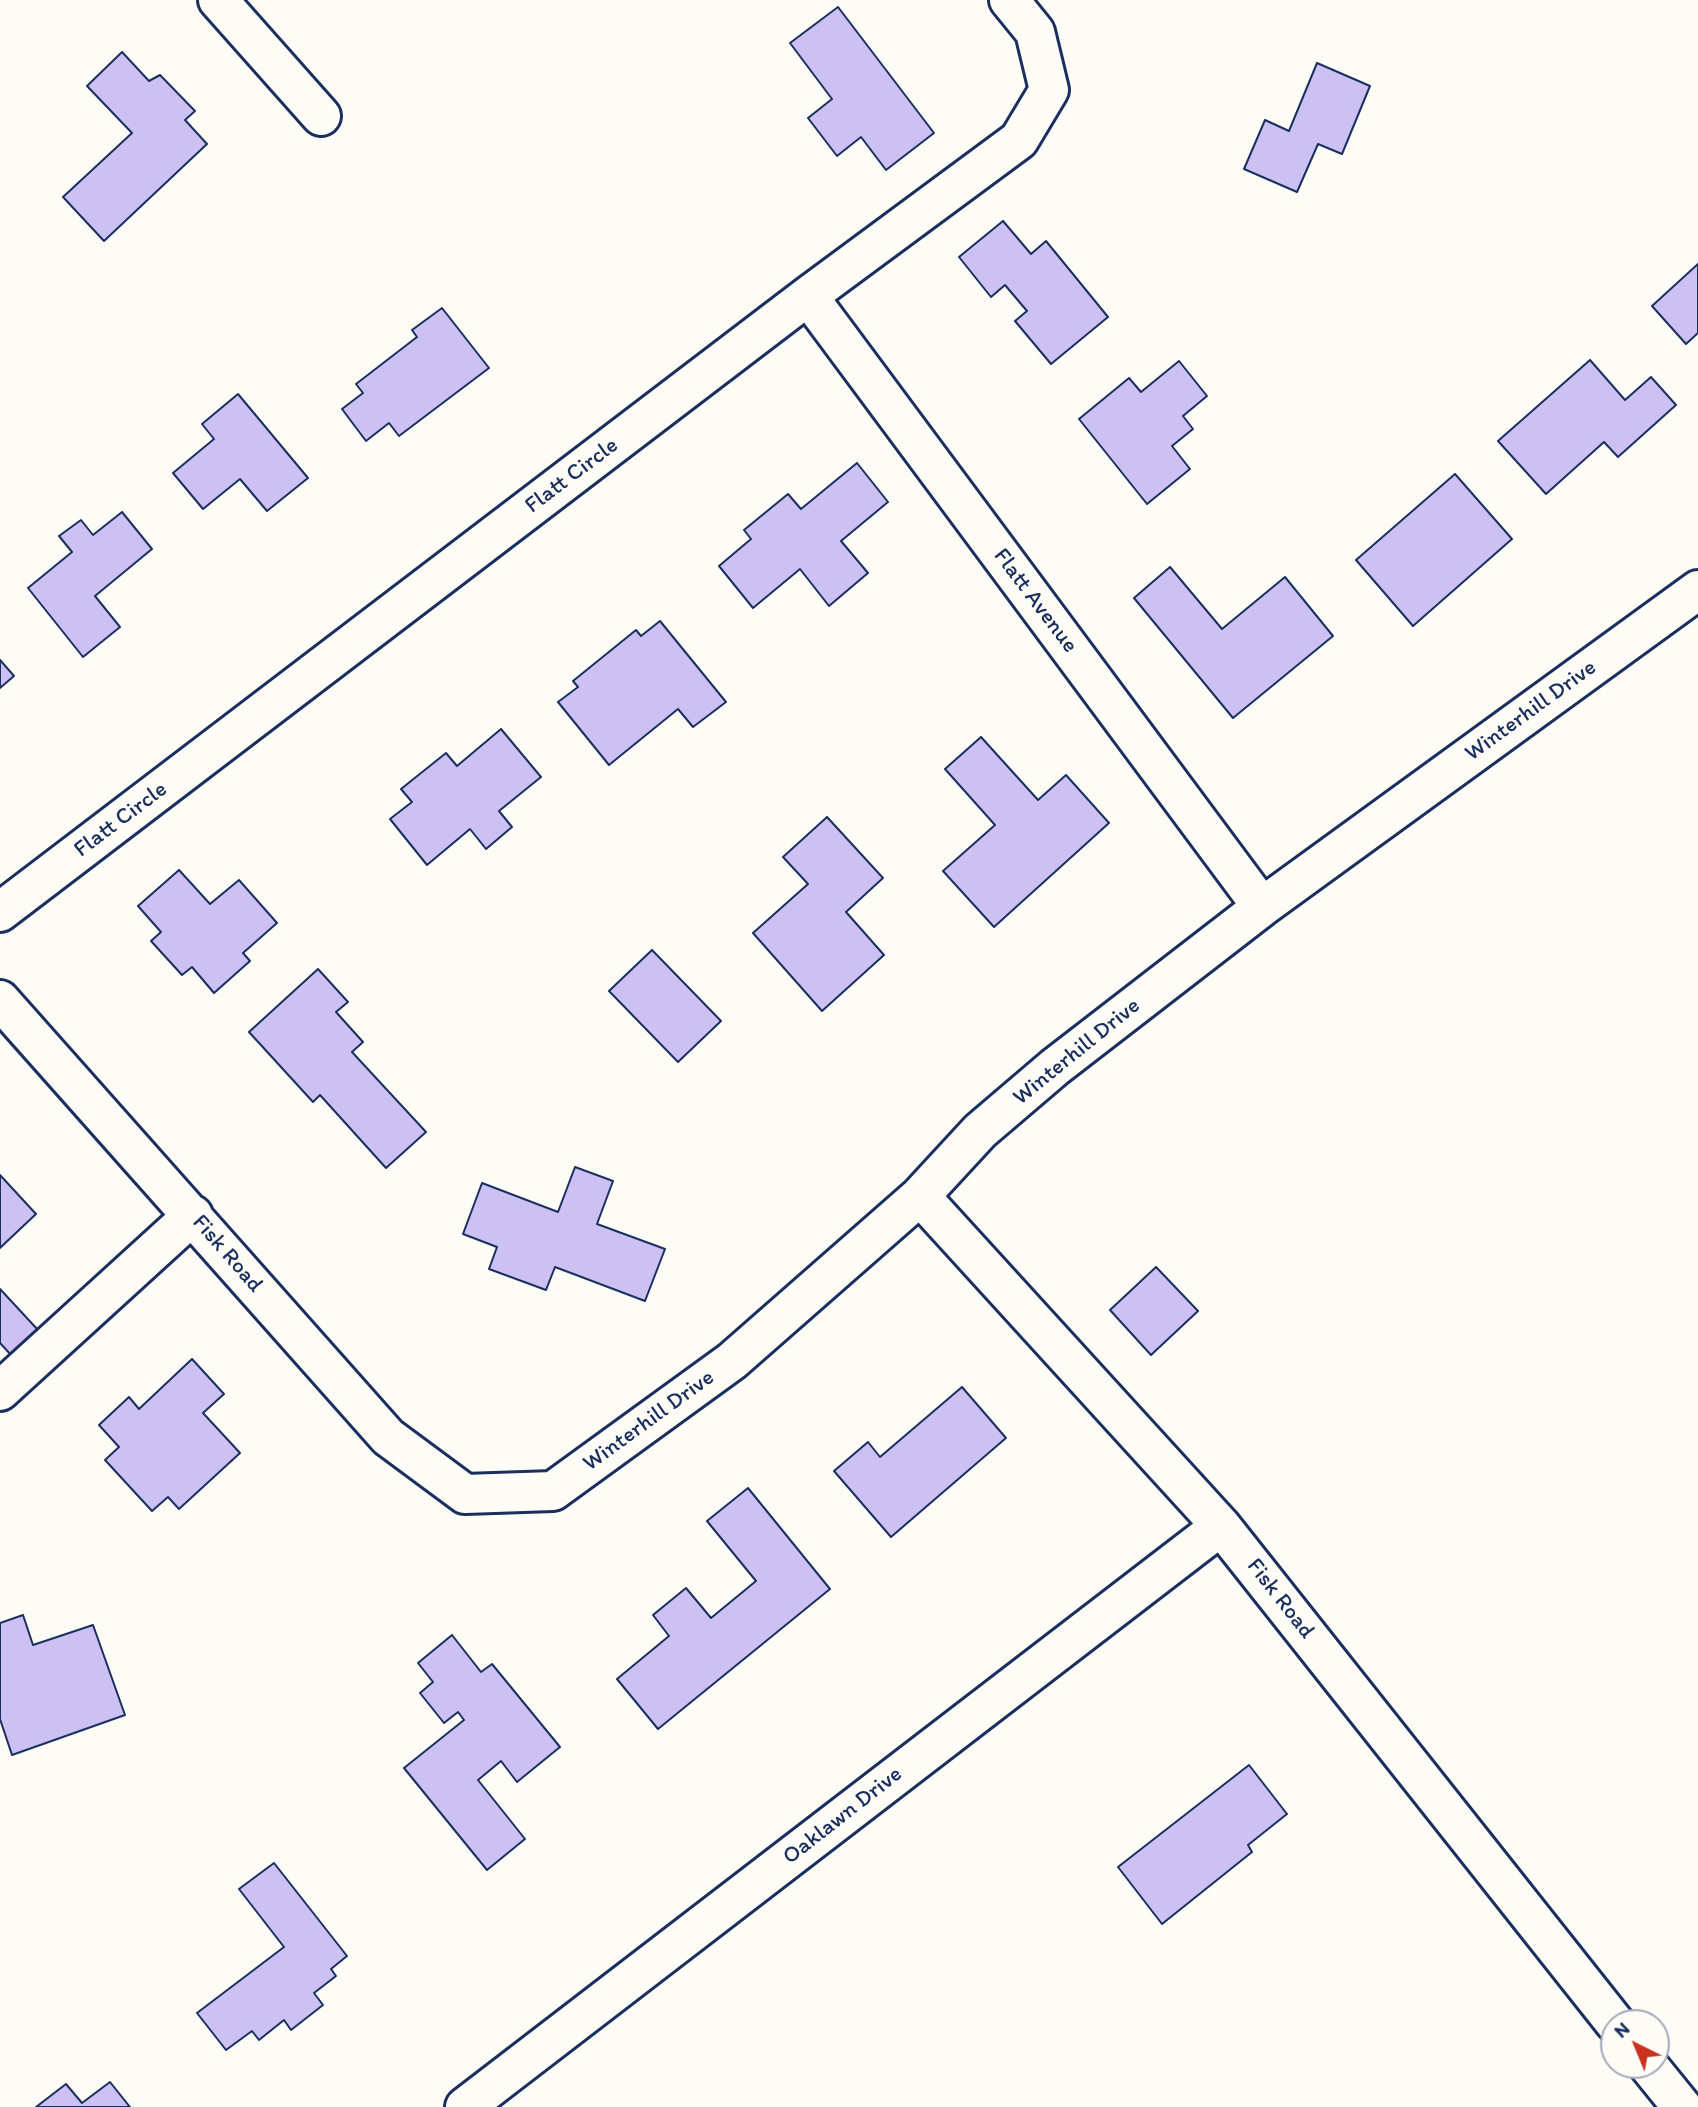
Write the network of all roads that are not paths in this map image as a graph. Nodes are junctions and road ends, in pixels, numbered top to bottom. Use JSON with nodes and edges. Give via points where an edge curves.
{"nodes":[{"id":1,"x":218,"y":0,"type":"edge"},
{"id":2,"x":1009,"y":0,"type":"edge"},
{"id":3,"x":321,"y":116,"type":"dead end"},
{"id":4,"x":808,"y":296,"type":"junction"},
{"id":5,"x":1698,"y":590,"type":"edge"},
{"id":6,"x":1262,"y":907,"type":"junction"},
{"id":7,"x":0,"y":912,"type":"edge"},
{"id":8,"x":0,"y":1000,"type":"edge"},
{"id":9,"x":920,"y":1196,"type":"junction"},
{"id":10,"x":193,"y":1215,"type":"junction"},
{"id":11,"x":0,"y":1391,"type":"edge"},
{"id":12,"x":465,"y":1494,"type":"joint"},
{"id":13,"x":1221,"y":1526,"type":"junction"},
{"id":14,"x":1604,"y":2009,"type":"edge"},
{"id":15,"x":1659,"y":2079,"type":"edge"},
{"id":16,"x":465,"y":2107,"type":"edge"},
{"id":17,"x":1682,"y":2107,"type":"edge"}],
"edges":[{"from":1,"to":3,"type":"street"},
{"from":2,"to":4,"type":"street","name":"Flatt Circle","via":[[1035,32],[1049,90],[1019,140]]},
{"from":4,"to":6,"type":"street","name":"Flatt Avenue"},
{"from":4,"to":7,"type":"street","name":"Flatt Circle"},
{"from":5,"to":6,"type":"street","name":"Winterhill Drive"},
{"from":6,"to":9,"type":"street","name":"Winterhill Drive","via":[[980,1130]]},
{"from":8,"to":10,"type":"street","name":"Fisk Road"},
{"from":9,"to":12,"type":"street","name":"Winterhill Drive","via":[[732,1361],[553,1491]]},
{"from":9,"to":13,"type":"street","name":"Fisk Road"},
{"from":10,"to":11,"type":"street"},
{"from":10,"to":12,"type":"street","name":"Fisk Road","via":[[388,1437]]},
{"from":13,"to":14,"type":"street","name":"Fisk Road"},
{"from":13,"to":16,"type":"street","name":"Oaklawn Drive"},
{"from":15,"to":17,"type":"street"}]}
